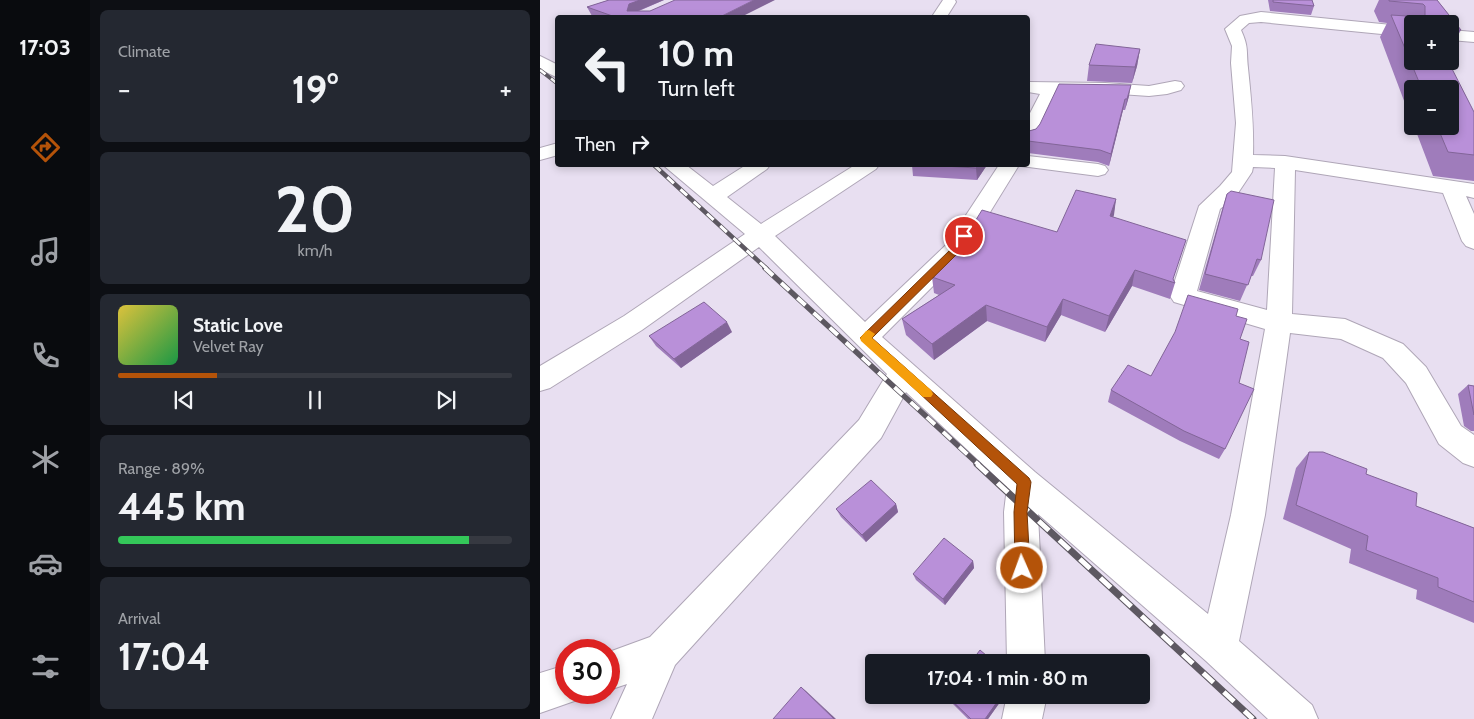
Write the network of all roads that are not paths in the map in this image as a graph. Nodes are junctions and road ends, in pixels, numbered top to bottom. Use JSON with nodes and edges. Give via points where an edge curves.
{"nodes":[{"id":1,"x":949,"y":2,"type":"dead end"},
{"id":2,"x":940,"y":15,"type":"edge"},
{"id":3,"x":1404,"y":31,"type":"edge"},
{"id":4,"x":1459,"y":36,"type":"edge"},
{"id":5,"x":1474,"y":37,"type":"edge"},
{"id":6,"x":555,"y":53,"type":"edge"},
{"id":7,"x":540,"y":60,"type":"edge"},
{"id":8,"x":555,"y":71,"type":"edge"},
{"id":9,"x":1175,"y":86,"type":"dead end"},
{"id":10,"x":1030,"y":87,"type":"edge"},
{"id":11,"x":1051,"y":89,"type":"junction"},
{"id":12,"x":1030,"y":131,"type":"edge"},
{"id":13,"x":555,"y":150,"type":"edge"},
{"id":14,"x":540,"y":154,"type":"edge"},
{"id":15,"x":1244,"y":161,"type":"junction"},
{"id":16,"x":1030,"y":162,"type":"edge"},
{"id":17,"x":1285,"y":162,"type":"junction"},
{"id":18,"x":675,"y":167,"type":"edge"},
{"id":19,"x":757,"y":167,"type":"edge"},
{"id":20,"x":866,"y":167,"type":"edge"},
{"id":21,"x":1008,"y":167,"type":"edge"},
{"id":22,"x":1098,"y":170,"type":"dead end"},
{"id":23,"x":1463,"y":189,"type":"edge"},
{"id":24,"x":712,"y":197,"type":"junction"},
{"id":25,"x":761,"y":235,"type":"junction"},
{"id":26,"x":1474,"y":240,"type":"edge"},
{"id":27,"x":1279,"y":322,"type":"junction"},
{"id":28,"x":865,"y":338,"type":"junction"},
{"id":29,"x":903,"y":372,"type":"junction"},
{"id":30,"x":540,"y":380,"type":"edge"},
{"id":31,"x":1474,"y":453,"type":"edge"},
{"id":32,"x":1024,"y":482,"type":"junction"},
{"id":33,"x":1219,"y":648,"type":"junction"},
{"id":34,"x":662,"y":652,"type":"junction"},
{"id":35,"x":1026,"y":654,"type":"edge"},
{"id":36,"x":620,"y":666,"type":"edge"},
{"id":37,"x":555,"y":688,"type":"edge"},
{"id":38,"x":540,"y":693,"type":"edge"},
{"id":39,"x":1025,"y":704,"type":"edge"},
{"id":40,"x":630,"y":719,"type":"edge"},
{"id":41,"x":1022,"y":719,"type":"edge"},
{"id":42,"x":1298,"y":719,"type":"edge"}],
"edges":[{"from":1,"to":2,"type":"street"},
{"from":3,"to":15,"type":"street","via":[[1245,19],[1233,29],[1240,46]]},
{"from":4,"to":5,"type":"street"},
{"from":6,"to":7,"type":"street"},
{"from":7,"to":8,"type":"street"},
{"from":9,"to":11,"type":"street","via":[[1156,91]]},
{"from":10,"to":11,"type":"street"},
{"from":11,"to":12,"type":"street"},
{"from":13,"to":14,"type":"street"},
{"from":15,"to":17,"type":"street"},
{"from":15,"to":27,"type":"street","via":[[1242,172],[1228,191],[1210,206],[1183,296]]},
{"from":16,"to":22,"type":"street"},
{"from":17,"to":23,"type":"street"},
{"from":17,"to":27,"type":"street"},
{"from":18,"to":24,"type":"street"},
{"from":19,"to":24,"type":"street"},
{"from":20,"to":25,"type":"street"},
{"from":21,"to":28,"type":"street","via":[[956,250]]},
{"from":23,"to":26,"type":"street"},
{"from":24,"to":25,"type":"street"},
{"from":25,"to":28,"type":"street"},
{"from":25,"to":30,"type":"street","via":[[634,323]]},
{"from":27,"to":31,"type":"street","via":[[1345,329],[1392,351],[1416,375],[1450,435]]},
{"from":27,"to":33,"type":"street","via":[[1248,515]]},
{"from":28,"to":29,"type":"street"},
{"from":29,"to":32,"type":"street"},
{"from":29,"to":34,"type":"street","via":[[870,429]]},
{"from":32,"to":33,"type":"street"},
{"from":32,"to":35,"type":"street","via":[[1021,512]]},
{"from":33,"to":42,"type":"street"},
{"from":34,"to":36,"type":"street"},
{"from":34,"to":40,"type":"street"},
{"from":37,"to":38,"type":"street"},
{"from":39,"to":41,"type":"street"}]}
